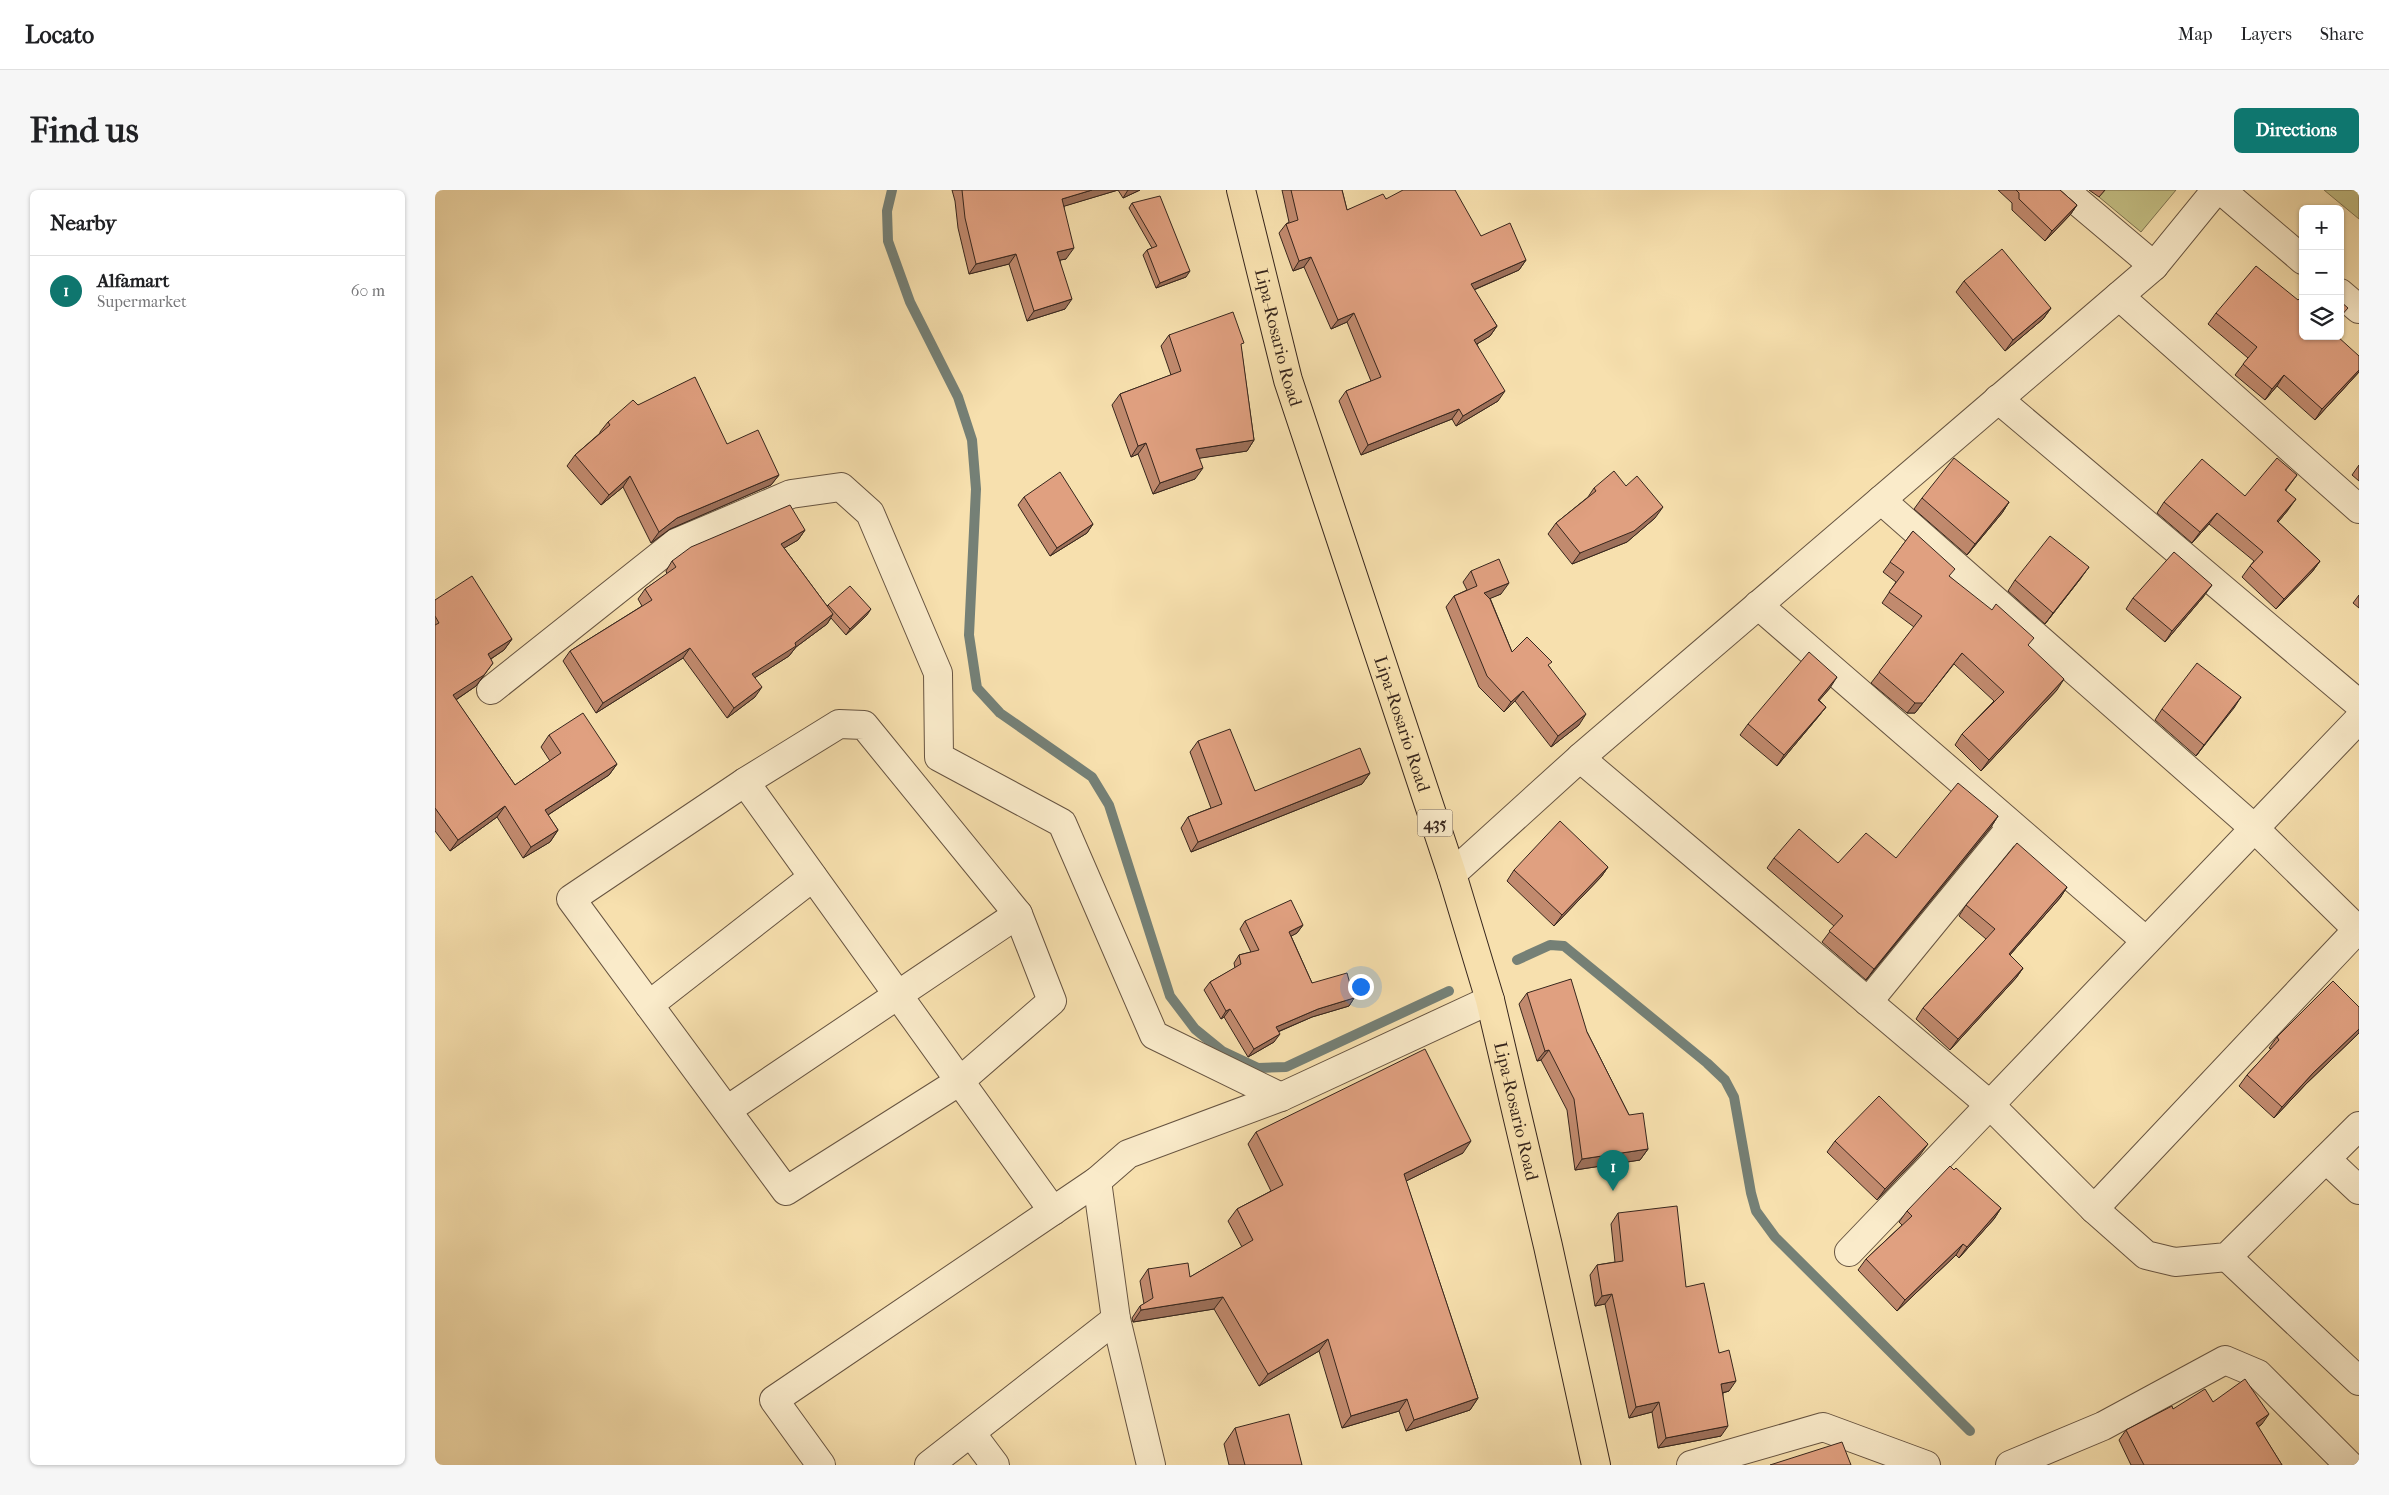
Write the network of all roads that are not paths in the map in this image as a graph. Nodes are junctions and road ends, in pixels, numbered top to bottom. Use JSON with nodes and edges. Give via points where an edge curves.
{"nodes":[{"id":1,"x":1241,"y":190,"type":"edge"},
{"id":2,"x":2064,"y":190,"type":"edge"},
{"id":3,"x":2216,"y":190,"type":"edge"},
{"id":4,"x":2221,"y":190,"type":"edge"},
{"id":5,"x":2299,"y":257,"type":"edge"},
{"id":6,"x":2154,"y":266,"type":"junction"},
{"id":7,"x":2342,"y":295,"type":"edge"},
{"id":8,"x":2119,"y":296,"type":"junction"},
{"id":9,"x":2359,"y":309,"type":"edge"},
{"id":10,"x":1998,"y":400,"type":"junction"},
{"id":11,"x":1881,"y":500,"type":"junction"},
{"id":12,"x":2359,"y":509,"type":"edge"},
{"id":13,"x":1758,"y":605,"type":"junction"},
{"id":14,"x":491,"y":690,"type":"dead end"},
{"id":15,"x":2359,"y":704,"type":"edge"},
{"id":16,"x":2359,"y":719,"type":"edge"},
{"id":17,"x":1580,"y":758,"type":"junction"},
{"id":18,"x":745,"y":782,"type":"junction"},
{"id":19,"x":2013,"y":826,"type":"junction"},
{"id":20,"x":2255,"y":828,"type":"junction"},
{"id":21,"x":1452,"y":874,"type":"junction"},
{"id":22,"x":813,"y":877,"type":"junction"},
{"id":23,"x":1018,"y":914,"type":"junction"},
{"id":24,"x":2359,"y":929,"type":"edge"},
{"id":25,"x":2146,"y":942,"type":"junction"},
{"id":26,"x":899,"y":996,"type":"junction"},
{"id":27,"x":1490,"y":1000,"type":"junction"},
{"id":28,"x":1868,"y":1002,"type":"junction"},
{"id":29,"x":649,"y":1005,"type":"junction"},
{"id":30,"x":960,"y":1081,"type":"junction"},
{"id":31,"x":1281,"y":1097,"type":"junction"},
{"id":32,"x":1989,"y":1105,"type":"junction"},
{"id":33,"x":727,"y":1110,"type":"junction"},
{"id":34,"x":2359,"y":1126,"type":"edge"},
{"id":35,"x":2327,"y":1159,"type":"junction"},
{"id":36,"x":1097,"y":1181,"type":"junction"},
{"id":37,"x":2359,"y":1190,"type":"edge"},
{"id":38,"x":2094,"y":1209,"type":"junction"},
{"id":39,"x":1053,"y":1210,"type":"junction"},
{"id":40,"x":1849,"y":1252,"type":"dead end"},
{"id":41,"x":2227,"y":1257,"type":"junction"},
{"id":42,"x":1116,"y":1319,"type":"junction"},
{"id":43,"x":2359,"y":1381,"type":"edge"},
{"id":44,"x":971,"y":1433,"type":"junction"},
{"id":45,"x":1913,"y":1462,"type":"edge"},
{"id":46,"x":821,"y":1465,"type":"edge"},
{"id":47,"x":929,"y":1465,"type":"edge"},
{"id":48,"x":995,"y":1465,"type":"edge"},
{"id":49,"x":1151,"y":1465,"type":"edge"},
{"id":50,"x":1596,"y":1465,"type":"edge"},
{"id":51,"x":1691,"y":1465,"type":"edge"},
{"id":52,"x":2010,"y":1465,"type":"edge"},
{"id":53,"x":2349,"y":1465,"type":"edge"}],
"edges":[{"from":1,"to":21,"type":"main road","name":"Lipa-Rosario Road","number":"435","via":[[1288,380]]},
{"from":2,"to":6,"type":"street"},
{"from":3,"to":6,"type":"street"},
{"from":4,"to":5,"type":"street"},
{"from":6,"to":8,"type":"street"},
{"from":7,"to":9,"type":"street"},
{"from":8,"to":10,"type":"street"},
{"from":8,"to":12,"type":"street"},
{"from":10,"to":11,"type":"street"},
{"from":10,"to":15,"type":"street"},
{"from":11,"to":13,"type":"street"},
{"from":11,"to":20,"type":"street"},
{"from":13,"to":17,"type":"street"},
{"from":13,"to":19,"type":"street"},
{"from":14,"to":31,"type":"street","via":[[676,543],[791,494],[841,487],[869,513],[938,673],[939,756],[1062,823],[1154,1035]]},
{"from":16,"to":20,"type":"street"},
{"from":17,"to":21,"type":"street"},
{"from":17,"to":28,"type":"street"},
{"from":18,"to":22,"type":"street"},
{"from":18,"to":23,"type":"street","via":[[839,724],[863,725]]},
{"from":18,"to":29,"type":"street","via":[[571,899]]},
{"from":19,"to":25,"type":"street"},
{"from":19,"to":28,"type":"street"},
{"from":20,"to":24,"type":"street"},
{"from":20,"to":25,"type":"street"},
{"from":21,"to":27,"type":"main road","name":"Lipa-Rosario Road","number":"435"},
{"from":22,"to":26,"type":"street"},
{"from":22,"to":29,"type":"street"},
{"from":23,"to":26,"type":"street"},
{"from":23,"to":30,"type":"street","via":[[1052,1001]]},
{"from":24,"to":38,"type":"street"},
{"from":25,"to":32,"type":"street"},
{"from":26,"to":30,"type":"street"},
{"from":26,"to":33,"type":"street"},
{"from":27,"to":31,"type":"street"},
{"from":27,"to":50,"type":"main road","name":"Lipa-Rosario Road","number":"435"},
{"from":28,"to":32,"type":"street"},
{"from":29,"to":33,"type":"street"},
{"from":30,"to":33,"type":"street","via":[[786,1191]]},
{"from":30,"to":39,"type":"street"},
{"from":31,"to":36,"type":"street","via":[[1128,1154]]},
{"from":32,"to":38,"type":"street"},
{"from":32,"to":40,"type":"street"},
{"from":34,"to":35,"type":"street"},
{"from":35,"to":37,"type":"street"},
{"from":35,"to":41,"type":"street"},
{"from":36,"to":39,"type":"street"},
{"from":36,"to":42,"type":"street"},
{"from":38,"to":41,"type":"street","via":[[2146,1255],[2175,1262]]},
{"from":39,"to":46,"type":"street","via":[[774,1400]]},
{"from":41,"to":43,"type":"street"},
{"from":42,"to":44,"type":"street"},
{"from":42,"to":49,"type":"street"},
{"from":44,"to":47,"type":"street"},
{"from":44,"to":48,"type":"street"},
{"from":45,"to":51,"type":"street","via":[[1823,1427]]},
{"from":52,"to":53,"type":"street","via":[[2103,1426],[2225,1360],[2258,1374]]}]}
